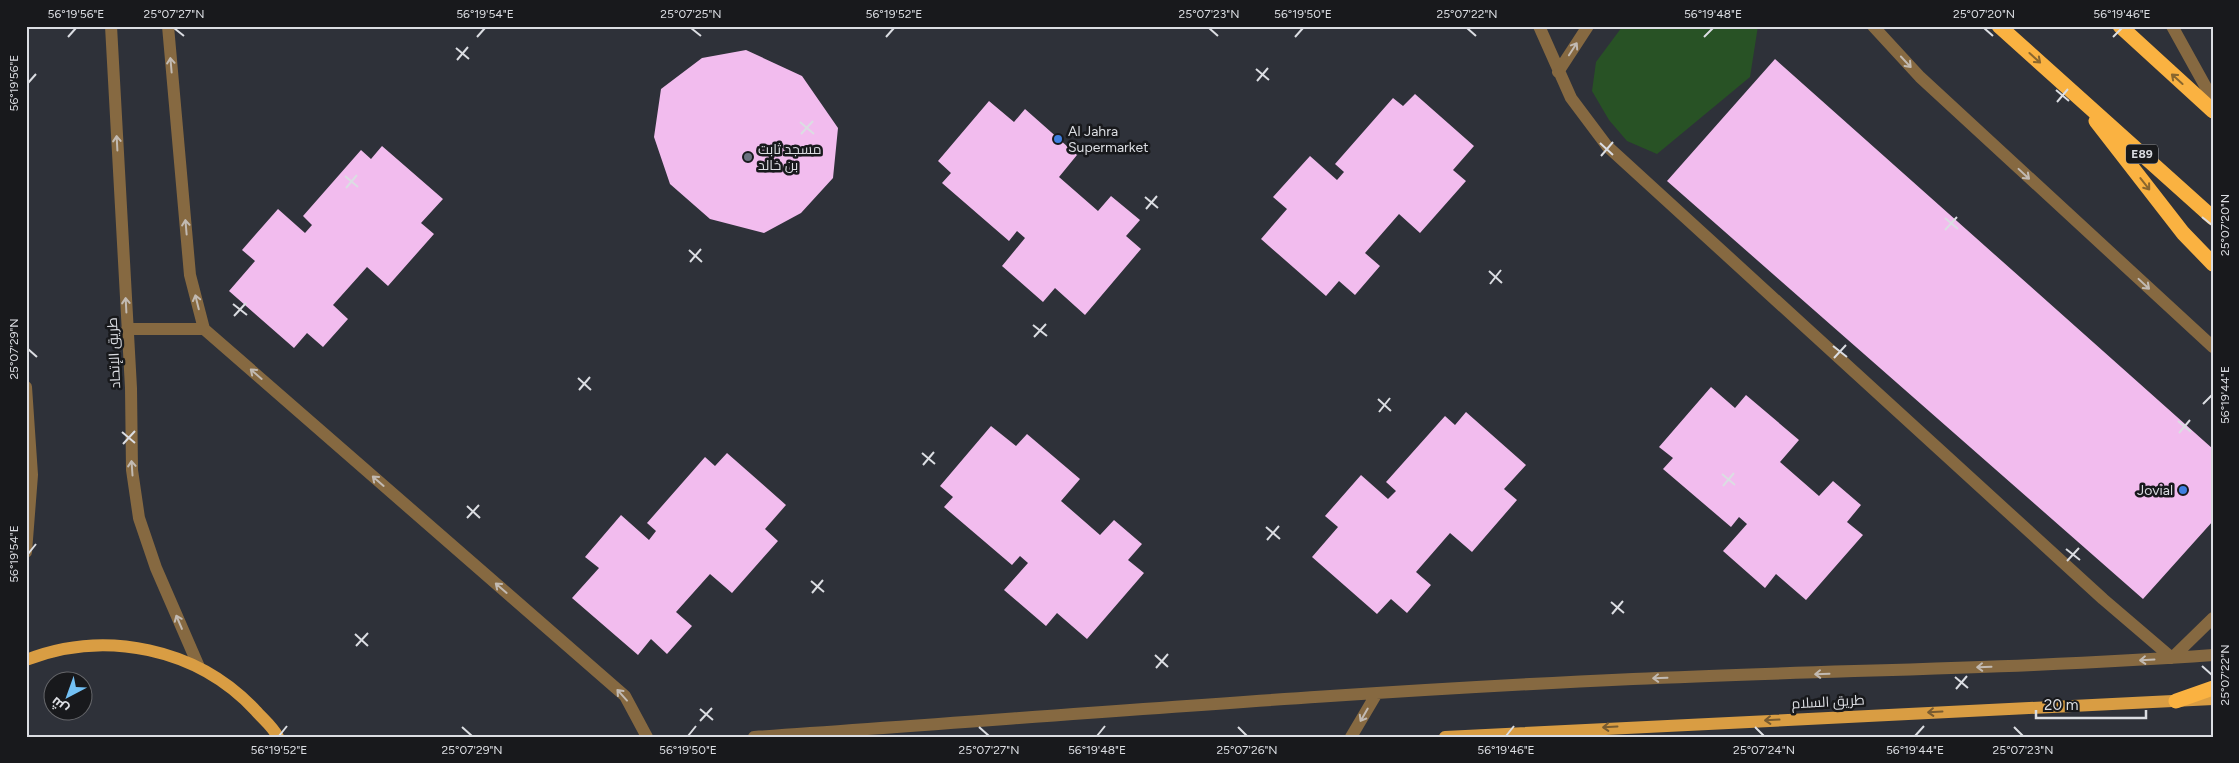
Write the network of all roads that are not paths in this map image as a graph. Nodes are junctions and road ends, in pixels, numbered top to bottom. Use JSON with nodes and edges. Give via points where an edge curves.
{"nodes":[{"id":1,"x":111,"y":26,"type":"edge"},
{"id":2,"x":168,"y":26,"type":"edge"},
{"id":3,"x":1539,"y":26,"type":"edge"},
{"id":4,"x":1588,"y":26,"type":"edge"},
{"id":5,"x":1873,"y":26,"type":"edge"},
{"id":6,"x":1999,"y":26,"type":"edge"},
{"id":7,"x":2120,"y":26,"type":"edge"},
{"id":8,"x":2172,"y":26,"type":"edge"},
{"id":9,"x":1558,"y":72,"type":"junction"},
{"id":10,"x":2072,"y":90,"type":"junction"},
{"id":11,"x":2213,"y":100,"type":"edge"},
{"id":12,"x":2213,"y":112,"type":"edge"},
{"id":13,"x":2164,"y":174,"type":"junction"},
{"id":14,"x":2213,"y":204,"type":"edge"},
{"id":15,"x":2213,"y":218,"type":"edge"},
{"id":16,"x":2213,"y":264,"type":"edge"},
{"id":17,"x":127,"y":329,"type":"junction"},
{"id":18,"x":204,"y":329,"type":"junction"},
{"id":19,"x":2213,"y":347,"type":"edge"},
{"id":20,"x":26,"y":387,"type":"edge"},
{"id":21,"x":29,"y":479,"type":"edge"},
{"id":22,"x":26,"y":552,"type":"edge"},
{"id":23,"x":2213,"y":618,"type":"edge"},
{"id":24,"x":2213,"y":655,"type":"edge"},
{"id":25,"x":2172,"y":658,"type":"junction"},
{"id":26,"x":26,"y":660,"type":"edge"},
{"id":27,"x":199,"y":667,"type":"junction"},
{"id":28,"x":2213,"y":688,"type":"edge"},
{"id":29,"x":1377,"y":693,"type":"junction"},
{"id":30,"x":2213,"y":699,"type":"edge"},
{"id":31,"x":2176,"y":701,"type":"junction"},
{"id":32,"x":279,"y":735,"type":"edge"},
{"id":33,"x":647,"y":737,"type":"edge"},
{"id":34,"x":754,"y":737,"type":"edge"},
{"id":35,"x":1352,"y":737,"type":"edge"},
{"id":36,"x":1445,"y":737,"type":"edge"}],
"edges":[{"from":17,"to":1,"type":"street","name":"طريق اﻹتحاد","one_way":true},
{"from":18,"to":2,"type":"street","one_way":true,"via":[[190,275]]},
{"from":3,"to":9,"type":"street"},
{"from":9,"to":4,"type":"street","one_way":true},
{"from":5,"to":19,"type":"street","one_way":true,"via":[[1920,77]]},
{"from":6,"to":10,"type":"highway","number":"E89","one_way":true},
{"from":12,"to":7,"type":"highway","one_way":true},
{"from":8,"to":11,"type":"street"},
{"from":9,"to":25,"type":"street","via":[[1571,98],[1607,146],[2103,599]]},
{"from":10,"to":13,"type":"highway","number":"E89"},
{"from":10,"to":16,"type":"highway","one_way":true,"via":[[2183,234]]},
{"from":13,"to":14,"type":"highway"},
{"from":13,"to":15,"type":"highway","number":"E89"},
{"from":17,"to":18,"type":"street"},
{"from":27,"to":17,"type":"street","name":"طريق اﻹتحاد","one_way":true,"via":[[156,568],[139,518],[132,470]]},
{"from":33,"to":18,"type":"street","one_way":true,"via":[[625,696]]},
{"from":20,"to":21,"type":"street"},
{"from":21,"to":22,"type":"street"},
{"from":23,"to":25,"type":"street"},
{"from":24,"to":25,"type":"street"},
{"from":25,"to":29,"type":"street","one_way":true,"via":[[1635,679]]},
{"from":26,"to":27,"type":"main road","via":[[49,651],[100,644],[150,649]]},
{"from":27,"to":32,"type":"main road","via":[[241,695]]},
{"from":28,"to":31,"type":"highway"},
{"from":29,"to":34,"type":"street"},
{"from":29,"to":35,"type":"street","one_way":true},
{"from":30,"to":31,"type":"main road","name":"طريق السلام"},
{"from":31,"to":36,"type":"main road","name":"طريق السلام","one_way":true}]}
